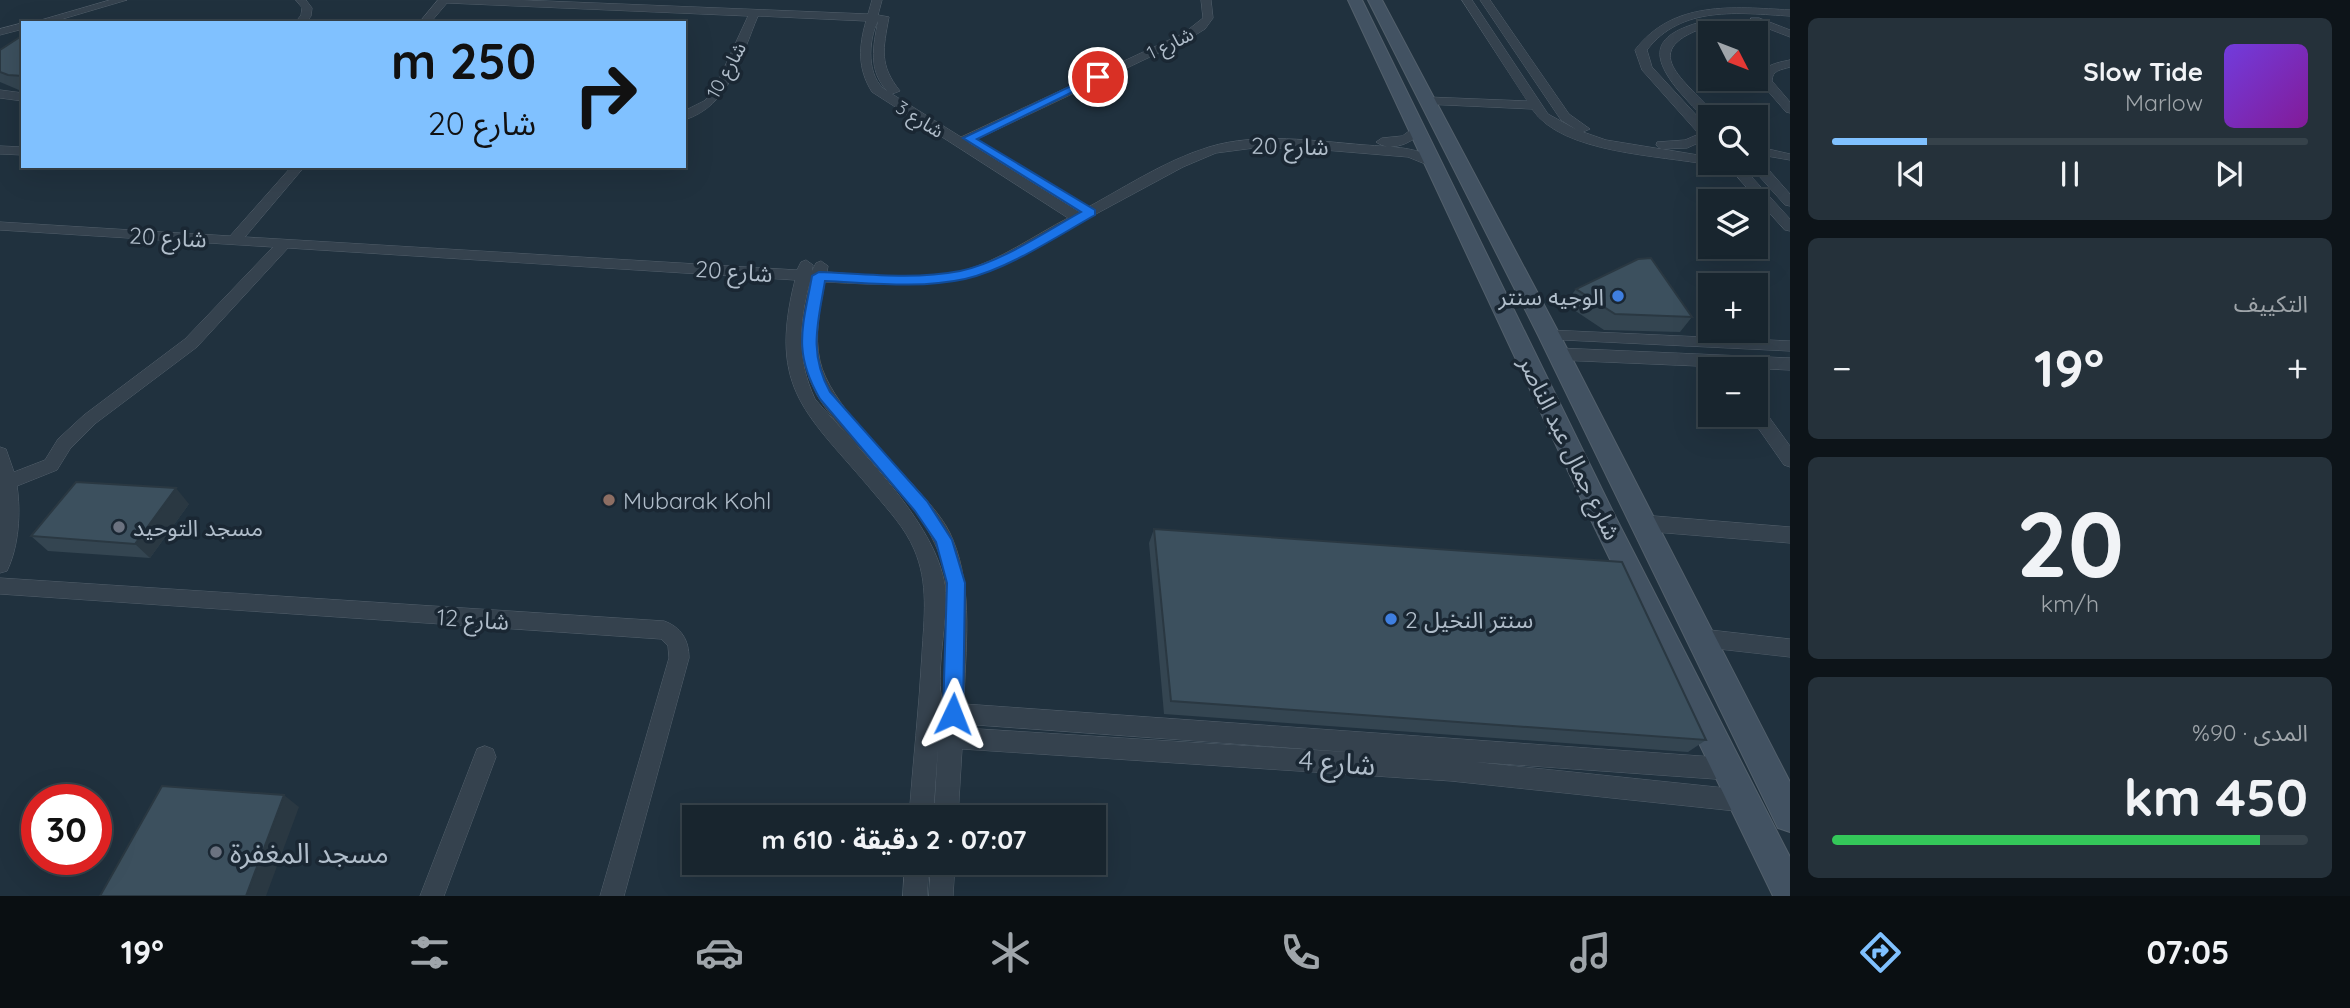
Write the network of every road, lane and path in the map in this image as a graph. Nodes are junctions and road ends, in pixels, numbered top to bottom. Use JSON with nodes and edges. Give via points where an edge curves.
{"nodes":[{"id":1,"x":122,"y":0,"type":"edge"},
{"id":2,"x":301,"y":0,"type":"edge"},
{"id":3,"x":444,"y":0,"type":"edge"},
{"id":4,"x":454,"y":0,"type":"edge"},
{"id":5,"x":877,"y":0,"type":"edge"},
{"id":6,"x":887,"y":0,"type":"edge"},
{"id":7,"x":1206,"y":0,"type":"edge"},
{"id":8,"x":1467,"y":0,"type":"edge"},
{"id":9,"x":1485,"y":0,"type":"edge"},
{"id":10,"x":1368,"y":6,"type":"edge"},
{"id":11,"x":755,"y":12,"type":"junction"},
{"id":12,"x":1790,"y":13,"type":"edge"},
{"id":13,"x":878,"y":18,"type":"junction"},
{"id":14,"x":1755,"y":20,"type":"junction"},
{"id":15,"x":43,"y":21,"type":"edge"},
{"id":16,"x":302,"y":21,"type":"edge"},
{"id":17,"x":426,"y":21,"type":"edge"},
{"id":18,"x":436,"y":21,"type":"edge"},
{"id":19,"x":1790,"y":21,"type":"edge"},
{"id":20,"x":21,"y":27,"type":"edge"},
{"id":21,"x":0,"y":32,"type":"edge"},
{"id":22,"x":1790,"y":34,"type":"edge"},
{"id":23,"x":1790,"y":63,"type":"edge"},
{"id":24,"x":0,"y":94,"type":"edge"},
{"id":25,"x":19,"y":97,"type":"edge"},
{"id":26,"x":1428,"y":101,"type":"junction"},
{"id":27,"x":1536,"y":105,"type":"junction"},
{"id":28,"x":1701,"y":105,"type":"edge"},
{"id":29,"x":0,"y":108,"type":"edge"},
{"id":30,"x":1790,"y":109,"type":"edge"},
{"id":31,"x":686,"y":115,"type":"edge"},
{"id":32,"x":1698,"y":126,"type":"edge"},
{"id":33,"x":1419,"y":129,"type":"junction"},
{"id":34,"x":1698,"y":140,"type":"edge"},
{"id":35,"x":964,"y":141,"type":"junction"},
{"id":36,"x":1651,"y":148,"type":"junction"},
{"id":37,"x":0,"y":150,"type":"edge"},
{"id":38,"x":21,"y":151,"type":"edge"},
{"id":39,"x":1768,"y":152,"type":"edge"},
{"id":40,"x":1789,"y":157,"type":"edge"},
{"id":41,"x":1698,"y":158,"type":"edge"},
{"id":42,"x":1768,"y":162,"type":"edge"},
{"id":43,"x":1435,"y":164,"type":"junction"},
{"id":44,"x":297,"y":168,"type":"edge"},
{"id":45,"x":309,"y":168,"type":"edge"},
{"id":46,"x":1743,"y":175,"type":"edge"},
{"id":47,"x":1766,"y":175,"type":"edge"},
{"id":48,"x":1790,"y":202,"type":"edge"},
{"id":49,"x":1080,"y":212,"type":"junction"},
{"id":50,"x":0,"y":215,"type":"edge"},
{"id":51,"x":0,"y":226,"type":"edge"},
{"id":52,"x":1790,"y":227,"type":"edge"},
{"id":53,"x":245,"y":236,"type":"junction"},
{"id":54,"x":285,"y":243,"type":"junction"},
{"id":55,"x":812,"y":271,"type":"junction"},
{"id":56,"x":1553,"y":344,"type":"junction"},
{"id":57,"x":1790,"y":346,"type":"edge"},
{"id":58,"x":1698,"y":362,"type":"edge"},
{"id":59,"x":1768,"y":364,"type":"edge"},
{"id":60,"x":1790,"y":364,"type":"edge"},
{"id":61,"x":1768,"y":421,"type":"edge"},
{"id":62,"x":1767,"y":427,"type":"edge"},
{"id":63,"x":1790,"y":432,"type":"edge"},
{"id":64,"x":0,"y":454,"type":"edge"},
{"id":65,"x":1790,"y":460,"type":"edge"},
{"id":66,"x":9,"y":481,"type":"junction"},
{"id":67,"x":1643,"y":523,"type":"junction"},
{"id":68,"x":1790,"y":535,"type":"edge"},
{"id":69,"x":0,"y":565,"type":"edge"},
{"id":70,"x":0,"y":586,"type":"edge"},
{"id":71,"x":1701,"y":638,"type":"junction"},
{"id":72,"x":1790,"y":648,"type":"edge"},
{"id":73,"x":930,"y":712,"type":"junction"},
{"id":74,"x":953,"y":714,"type":"junction"},
{"id":75,"x":927,"y":736,"type":"junction"},
{"id":76,"x":951,"y":737,"type":"junction"},
{"id":77,"x":485,"y":757,"type":"dead end"},
{"id":78,"x":1729,"y":769,"type":"junction"},
{"id":79,"x":1745,"y":801,"type":"junction"},
{"id":80,"x":922,"y":805,"type":"edge"},
{"id":81,"x":947,"y":805,"type":"edge"},
{"id":82,"x":1790,"y":816,"type":"edge"},
{"id":83,"x":916,"y":875,"type":"edge"},
{"id":84,"x":943,"y":875,"type":"edge"},
{"id":85,"x":1790,"y":893,"type":"edge"},
{"id":86,"x":432,"y":896,"type":"edge"},
{"id":87,"x":612,"y":896,"type":"edge"},
{"id":88,"x":915,"y":896,"type":"edge"},
{"id":89,"x":942,"y":896,"type":"edge"}],
"edges":[{"from":1,"to":15,"type":"street"},
{"from":2,"to":16,"type":"street","via":[[307,8]]},
{"from":3,"to":4,"type":"street"},
{"from":3,"to":17,"type":"street"},
{"from":4,"to":11,"type":"street","via":[[568,10]]},
{"from":4,"to":18,"type":"street"},
{"from":5,"to":13,"type":"street","name":"شارع 3"},
{"from":6,"to":13,"type":"street","name":"شارع 3"},
{"from":7,"to":35,"type":"street","name":"شارع 1","via":[[1208,18],[1188,35]]},
{"from":8,"to":27,"type":"street"},
{"from":9,"to":36,"type":"street","via":[[1565,117],[1602,135]]},
{"from":10,"to":26,"type":"main road","name":"شارع جمال عبد الناصر"},
{"from":10,"to":33,"type":"main road","name":"شارع جمال عبد الناصر"},
{"from":11,"to":13,"type":"street"},
{"from":11,"to":31,"type":"street","name":"شارع 10","via":[[718,93]]},
{"from":12,"to":32,"type":"street","via":[[1699,13],[1667,22],[1645,42],[1641,50],[1646,68]]},
{"from":13,"to":35,"type":"street","name":"شارع 3","via":[[864,62],[871,82],[889,100]]},
{"from":14,"to":19,"type":"street"},
{"from":14,"to":22,"type":"street"},
{"from":14,"to":28,"type":"street","via":[[1695,25],[1665,46],[1667,68]]},
{"from":20,"to":21,"type":"street"},
{"from":23,"to":30,"type":"street","via":[[1772,69],[1766,82]]},
{"from":24,"to":25,"type":"street"},
{"from":25,"to":29,"type":"street"},
{"from":26,"to":27,"type":"street"},
{"from":26,"to":56,"type":"main road","name":"شارع جمال عبد الناصر"},
{"from":27,"to":36,"type":"street","via":[[1544,117],[1582,138]]},
{"from":33,"to":43,"type":"main road","name":"شارع جمال عبد الناصر"},
{"from":33,"to":49,"type":"street","name":"شارع 20","via":[[1413,137],[1388,143],[1274,136],[1205,143],[1168,158]]},
{"from":34,"to":36,"type":"street"},
{"from":35,"to":49,"type":"street","name":"شارع 3"},
{"from":36,"to":41,"type":"street"},
{"from":37,"to":38,"type":"street"},
{"from":39,"to":40,"type":"street"},
{"from":40,"to":42,"type":"street"},
{"from":43,"to":49,"type":"street","name":"شارع 20","via":[[1395,151],[1277,143],[1233,146],[1194,156]]},
{"from":43,"to":78,"type":"main road","name":"شارع جمال عبد الناصر","via":[[1604,520]]},
{"from":44,"to":53,"type":"street"},
{"from":45,"to":53,"type":"street"},
{"from":46,"to":52,"type":"street"},
{"from":47,"to":48,"type":"street"},
{"from":49,"to":55,"type":"street","name":"شارع 20","via":[[1012,256],[964,275],[905,281]]},
{"from":50,"to":53,"type":"street","name":"شارع 20"},
{"from":51,"to":53,"type":"street","name":"شارع 20"},
{"from":53,"to":54,"type":"street","name":"شارع 20"},
{"from":53,"to":55,"type":"street","name":"شارع 20"},
{"from":54,"to":55,"type":"street","name":"شارع 20"},
{"from":54,"to":66,"type":"street","via":[[191,343],[90,419],[64,444],[51,465]]},
{"from":55,"to":73,"type":"street","via":[[790,343],[798,383],[808,402],[904,516],[923,547],[935,586]]},
{"from":55,"to":74,"type":"street","via":[[808,341],[816,379],[944,540],[956,583]]},
{"from":56,"to":57,"type":"street"},
{"from":56,"to":58,"type":"street"},
{"from":56,"to":67,"type":"main road","name":"شارع جمال عبد الناصر"},
{"from":59,"to":60,"type":"street"},
{"from":61,"to":63,"type":"street"},
{"from":62,"to":65,"type":"street"},
{"from":64,"to":66,"type":"street"},
{"from":66,"to":69,"type":"street","via":[[11,508]]},
{"from":67,"to":68,"type":"street"},
{"from":67,"to":71,"type":"main road","name":"شارع جمال عبد الناصر"},
{"from":70,"to":87,"type":"street","name":"شارع 12","via":[[664,630],[680,646],[679,658]]},
{"from":71,"to":72,"type":"street"},
{"from":71,"to":82,"type":"main road","name":"شارع جمال عبد الناصر"},
{"from":73,"to":74,"type":"street","name":"شارع 4"},
{"from":73,"to":75,"type":"street"},
{"from":74,"to":76,"type":"street"},
{"from":74,"to":78,"type":"street","name":"شارع 4"},
{"from":75,"to":76,"type":"street","name":"شارع 4"},
{"from":75,"to":80,"type":"street"},
{"from":76,"to":79,"type":"street","name":"شارع 4","via":[[1451,770]]},
{"from":76,"to":81,"type":"street"},
{"from":77,"to":86,"type":"street"},
{"from":78,"to":79,"type":"main road","name":"شارع جمال عبد الناصر"},
{"from":79,"to":85,"type":"main road","name":"شارع جمال عبد الناصر"},
{"from":83,"to":88,"type":"street"},
{"from":84,"to":89,"type":"street"}]}
